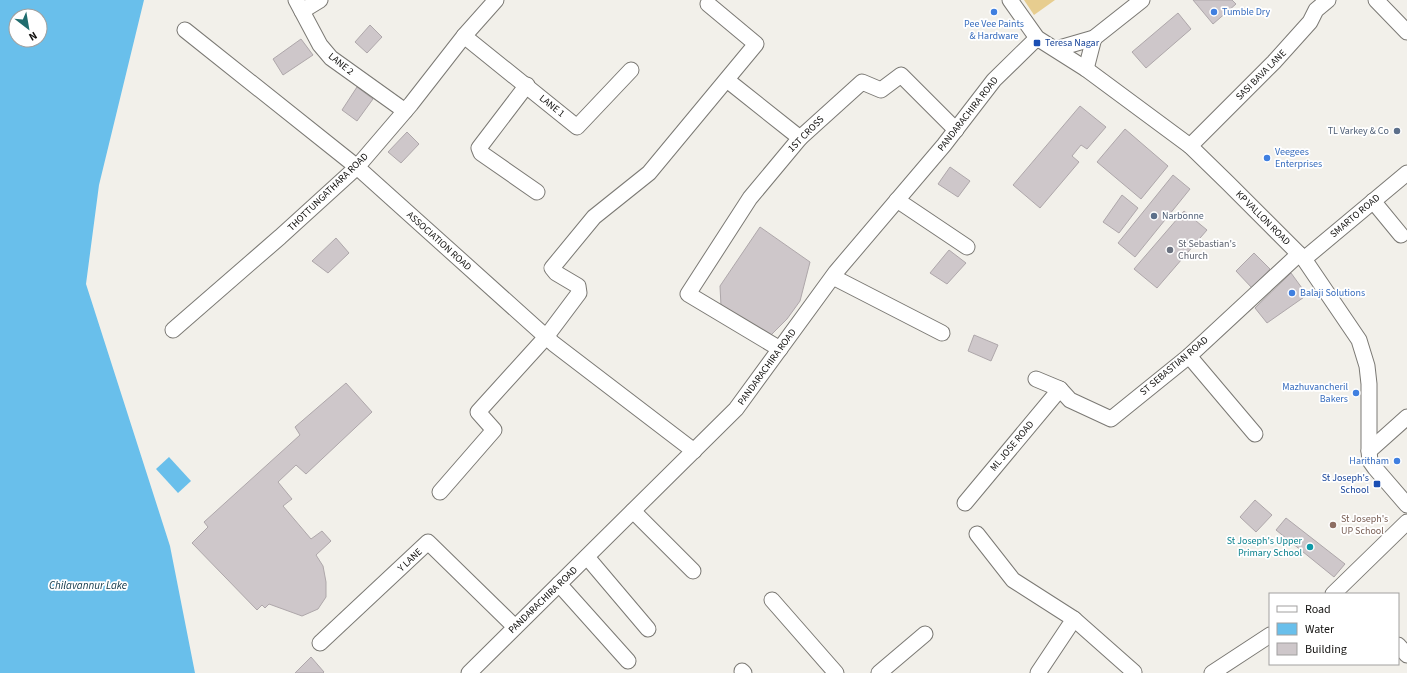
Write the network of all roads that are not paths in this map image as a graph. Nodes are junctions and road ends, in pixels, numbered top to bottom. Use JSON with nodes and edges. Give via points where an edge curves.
{"nodes":[{"id":1,"x":320,"y":0,"type":"edge"},
{"id":2,"x":496,"y":0,"type":"edge"},
{"id":3,"x":1010,"y":0,"type":"edge"},
{"id":4,"x":1142,"y":0,"type":"edge"},
{"id":5,"x":1328,"y":0,"type":"edge"},
{"id":6,"x":1376,"y":0,"type":"edge"},
{"id":7,"x":708,"y":4,"type":"dead end"},
{"id":8,"x":299,"y":6,"type":"edge"},
{"id":9,"x":186,"y":30,"type":"dead end"},
{"id":10,"x":1407,"y":32,"type":"edge"},
{"id":11,"x":464,"y":36,"type":"junction"},
{"id":12,"x":1037,"y":38,"type":"junction"},
{"id":13,"x":1094,"y":38,"type":"junction"},
{"id":14,"x":1056,"y":49,"type":"junction"},
{"id":15,"x":1086,"y":69,"type":"junction"},
{"id":16,"x":631,"y":70,"type":"dead end"},
{"id":17,"x":727,"y":80,"type":"junction"},
{"id":18,"x":527,"y":85,"type":"junction"},
{"id":19,"x":405,"y":111,"type":"junction"},
{"id":20,"x":956,"y":130,"type":"junction"},
{"id":21,"x":800,"y":138,"type":"junction"},
{"id":22,"x":1190,"y":146,"type":"junction"},
{"id":23,"x":357,"y":167,"type":"junction"},
{"id":24,"x":1407,"y":173,"type":"edge"},
{"id":25,"x":537,"y":192,"type":"dead end"},
{"id":26,"x":897,"y":200,"type":"junction"},
{"id":27,"x":1373,"y":201,"type":"junction"},
{"id":28,"x":1401,"y":235,"type":"dead end"},
{"id":29,"x":967,"y":247,"type":"dead end"},
{"id":30,"x":1301,"y":257,"type":"junction"},
{"id":31,"x":833,"y":277,"type":"junction"},
{"id":32,"x":173,"y":330,"type":"dead end"},
{"id":33,"x":942,"y":333,"type":"dead end"},
{"id":34,"x":546,"y":337,"type":"junction"},
{"id":35,"x":780,"y":349,"type":"junction"},
{"id":36,"x":1189,"y":356,"type":"junction"},
{"id":37,"x":1036,"y":379,"type":"dead end"},
{"id":38,"x":1060,"y":389,"type":"junction"},
{"id":39,"x":1407,"y":417,"type":"edge"},
{"id":40,"x":1255,"y":434,"type":"dead end"},
{"id":41,"x":694,"y":450,"type":"junction"},
{"id":42,"x":1368,"y":451,"type":"junction"},
{"id":43,"x":440,"y":492,"type":"dead end"},
{"id":44,"x":965,"y":503,"type":"dead end"},
{"id":45,"x":1407,"y":505,"type":"edge"},
{"id":46,"x":634,"y":511,"type":"junction"},
{"id":47,"x":1407,"y":522,"type":"edge"},
{"id":48,"x":977,"y":534,"type":"dead end"},
{"id":49,"x":587,"y":557,"type":"junction"},
{"id":50,"x":693,"y":571,"type":"dead end"},
{"id":51,"x":559,"y":584,"type":"junction"},
{"id":52,"x":1342,"y":591,"type":"edge"},
{"id":53,"x":772,"y":600,"type":"dead end"},
{"id":54,"x":1074,"y":619,"type":"junction"},
{"id":55,"x":515,"y":627,"type":"junction"},
{"id":56,"x":648,"y":629,"type":"dead end"},
{"id":57,"x":925,"y":634,"type":"dead end"},
{"id":58,"x":1269,"y":636,"type":"edge"},
{"id":59,"x":320,"y":643,"type":"dead end"},
{"id":60,"x":1399,"y":646,"type":"edge"},
{"id":61,"x":1407,"y":655,"type":"edge"},
{"id":62,"x":628,"y":660,"type":"dead end"},
{"id":63,"x":1228,"y":669,"type":"edge"},
{"id":64,"x":1134,"y":672,"type":"edge"},
{"id":65,"x":469,"y":673,"type":"edge"},
{"id":66,"x":836,"y":673,"type":"edge"},
{"id":67,"x":879,"y":673,"type":"edge"},
{"id":68,"x":1038,"y":673,"type":"edge"},
{"id":69,"x":1212,"y":673,"type":"edge"}],
"edges":[{"from":1,"to":8,"type":"street"},
{"from":2,"to":11,"type":"street","name":"THOTTUNGATHARA ROAD"},
{"from":3,"to":12,"type":"street","name":"KP VALLON ROAD"},
{"from":4,"to":13,"type":"street"},
{"from":5,"to":22,"type":"street","name":"SASI BAVA LANE","via":[[1316,10],[1310,22],[1274,62]]},
{"from":6,"to":10,"type":"street"},
{"from":7,"to":17,"type":"street","via":[[756,44]]},
{"from":8,"to":19,"type":"street","name":"LANE 2","via":[[320,45],[331,58]]},
{"from":9,"to":23,"type":"street","name":"ASSOCIATION ROAD"},
{"from":11,"to":18,"type":"street","name":"LANE 1"},
{"from":11,"to":19,"type":"street","name":"THOTTUNGATHARA ROAD"},
{"from":12,"to":14,"type":"street","name":"KP VALLON ROAD"},
{"from":12,"to":20,"type":"street","name":"PANDARACHIRA ROAD","via":[[994,80]]},
{"from":13,"to":14,"type":"street"},
{"from":13,"to":15,"type":"street"},
{"from":14,"to":15,"type":"street","name":"KP VALLON ROAD"},
{"from":15,"to":22,"type":"street","name":"KP VALLON ROAD"},
{"from":16,"to":18,"type":"street","name":"LANE 1","via":[[577,127]]},
{"from":17,"to":21,"type":"street"},
{"from":17,"to":34,"type":"street","via":[[648,173],[594,217],[552,268],[578,286],[579,293]]},
{"from":18,"to":25,"type":"street","via":[[479,148],[481,153]]},
{"from":19,"to":23,"type":"street","name":"THOTTUNGATHARA ROAD"},
{"from":20,"to":21,"type":"street","name":"1ST CROSS","via":[[901,75],[880,90],[862,82]]},
{"from":20,"to":26,"type":"street","name":"PANDARACHIRA ROAD"},
{"from":21,"to":35,"type":"street","name":"1ST CROSS","via":[[750,198],[688,294]]},
{"from":22,"to":30,"type":"street","name":"KP VALLON ROAD"},
{"from":23,"to":32,"type":"street","name":"THOTTUNGATHARA ROAD"},
{"from":23,"to":34,"type":"street","name":"ASSOCIATION ROAD"},
{"from":24,"to":27,"type":"street","name":"SMARTO ROAD"},
{"from":26,"to":29,"type":"street"},
{"from":26,"to":31,"type":"street","name":"PANDARACHIRA ROAD"},
{"from":27,"to":28,"type":"street"},
{"from":27,"to":30,"type":"street","name":"SMARTO ROAD"},
{"from":30,"to":36,"type":"street","name":"ST SEBASTIAN ROAD"},
{"from":30,"to":42,"type":"street","name":"KP VALLON ROAD","via":[[1359,340],[1367,366],[1369,384]]},
{"from":31,"to":33,"type":"street"},
{"from":31,"to":35,"type":"street","name":"PANDARACHIRA ROAD"},
{"from":34,"to":41,"type":"street","name":"ASSOCIATION ROAD"},
{"from":34,"to":43,"type":"street","via":[[478,412],[494,430]]},
{"from":35,"to":41,"type":"street","name":"PANDARACHIRA ROAD","via":[[736,409]]},
{"from":36,"to":38,"type":"street","name":"ST SEBASTIAN ROAD","via":[[1111,419],[1070,400]]},
{"from":36,"to":40,"type":"street"},
{"from":37,"to":38,"type":"street","name":"ST SEBASTIAN ROAD"},
{"from":38,"to":44,"type":"street","name":"ML JOSE ROAD"},
{"from":39,"to":42,"type":"street"},
{"from":41,"to":46,"type":"street","name":"PANDARACHIRA ROAD"},
{"from":42,"to":45,"type":"street","name":"KP VALLON ROAD","via":[[1372,465]]},
{"from":46,"to":49,"type":"street","name":"PANDARACHIRA ROAD"},
{"from":46,"to":50,"type":"street"},
{"from":47,"to":52,"type":"street"},
{"from":48,"to":54,"type":"street","via":[[1013,580]]},
{"from":49,"to":51,"type":"street","name":"PANDARACHIRA ROAD"},
{"from":49,"to":56,"type":"street"},
{"from":51,"to":55,"type":"street","name":"PANDARACHIRA ROAD"},
{"from":51,"to":62,"type":"street"},
{"from":53,"to":66,"type":"street"},
{"from":54,"to":64,"type":"street"},
{"from":54,"to":68,"type":"street"},
{"from":55,"to":59,"type":"street","name":"Y LANE","via":[[428,542]]},
{"from":55,"to":65,"type":"street","name":"PANDARACHIRA ROAD"},
{"from":57,"to":67,"type":"street"},
{"from":58,"to":63,"type":"street"},
{"from":60,"to":61,"type":"street"},
{"from":63,"to":69,"type":"street"}]}
